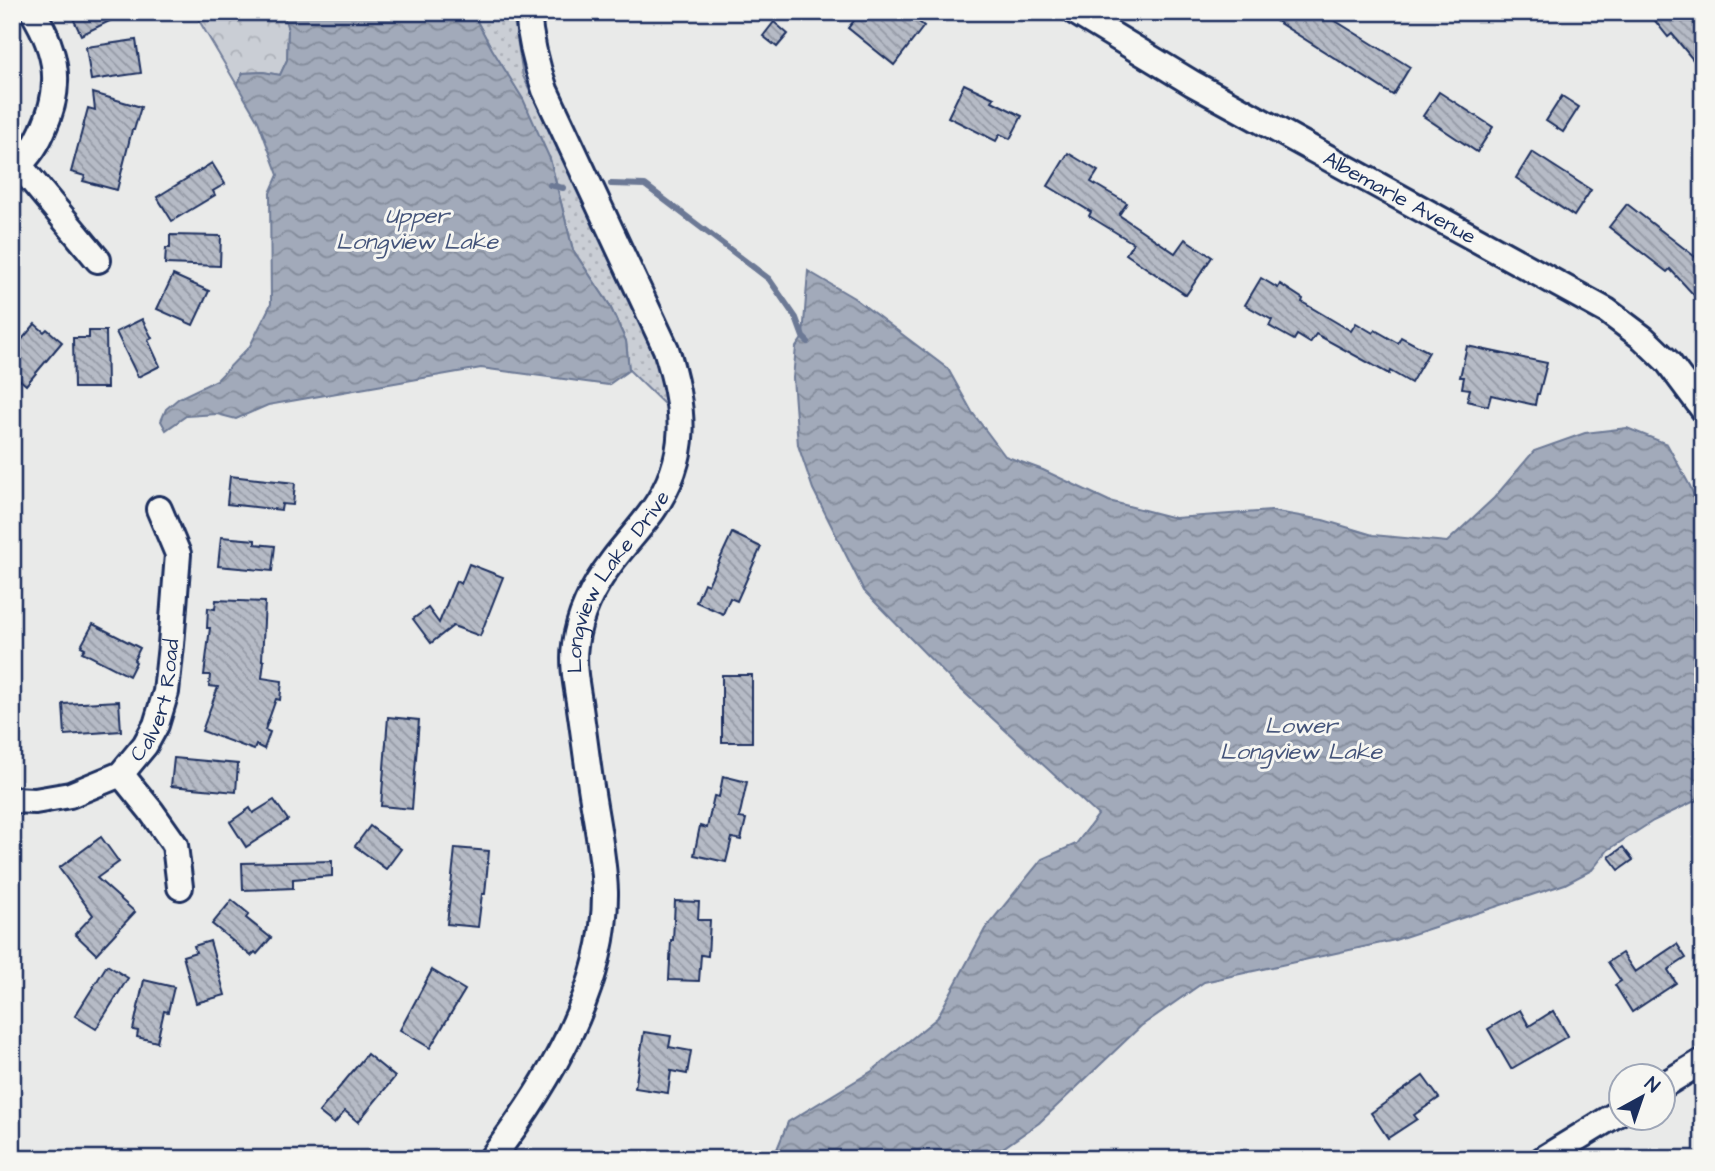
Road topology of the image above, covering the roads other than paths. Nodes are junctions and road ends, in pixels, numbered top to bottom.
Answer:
1 (33, 12) edge
2 (527, 12) edge
3 (1075, 12) edge
4 (16, 168) edge
5 (98, 260) dead end
6 (1703, 409) edge
7 (159, 509) dead end
8 (121, 774) junction
9 (12, 800) edge
10 (180, 887) dead end
11 (1703, 1061) edge
12 (1676, 1077) edge
13 (1606, 1121) edge
14 (491, 1159) edge
15 (1543, 1159) edge

1 - 4 street
2 - 14 street, Longview Lake Drive
3 - 6 street, Albemarle Avenue
4 - 5 street
7 - 8 street, Calvert Road
8 - 9 street, Calvert Road
8 - 10 street
11 - 12 street
13 - 15 street

